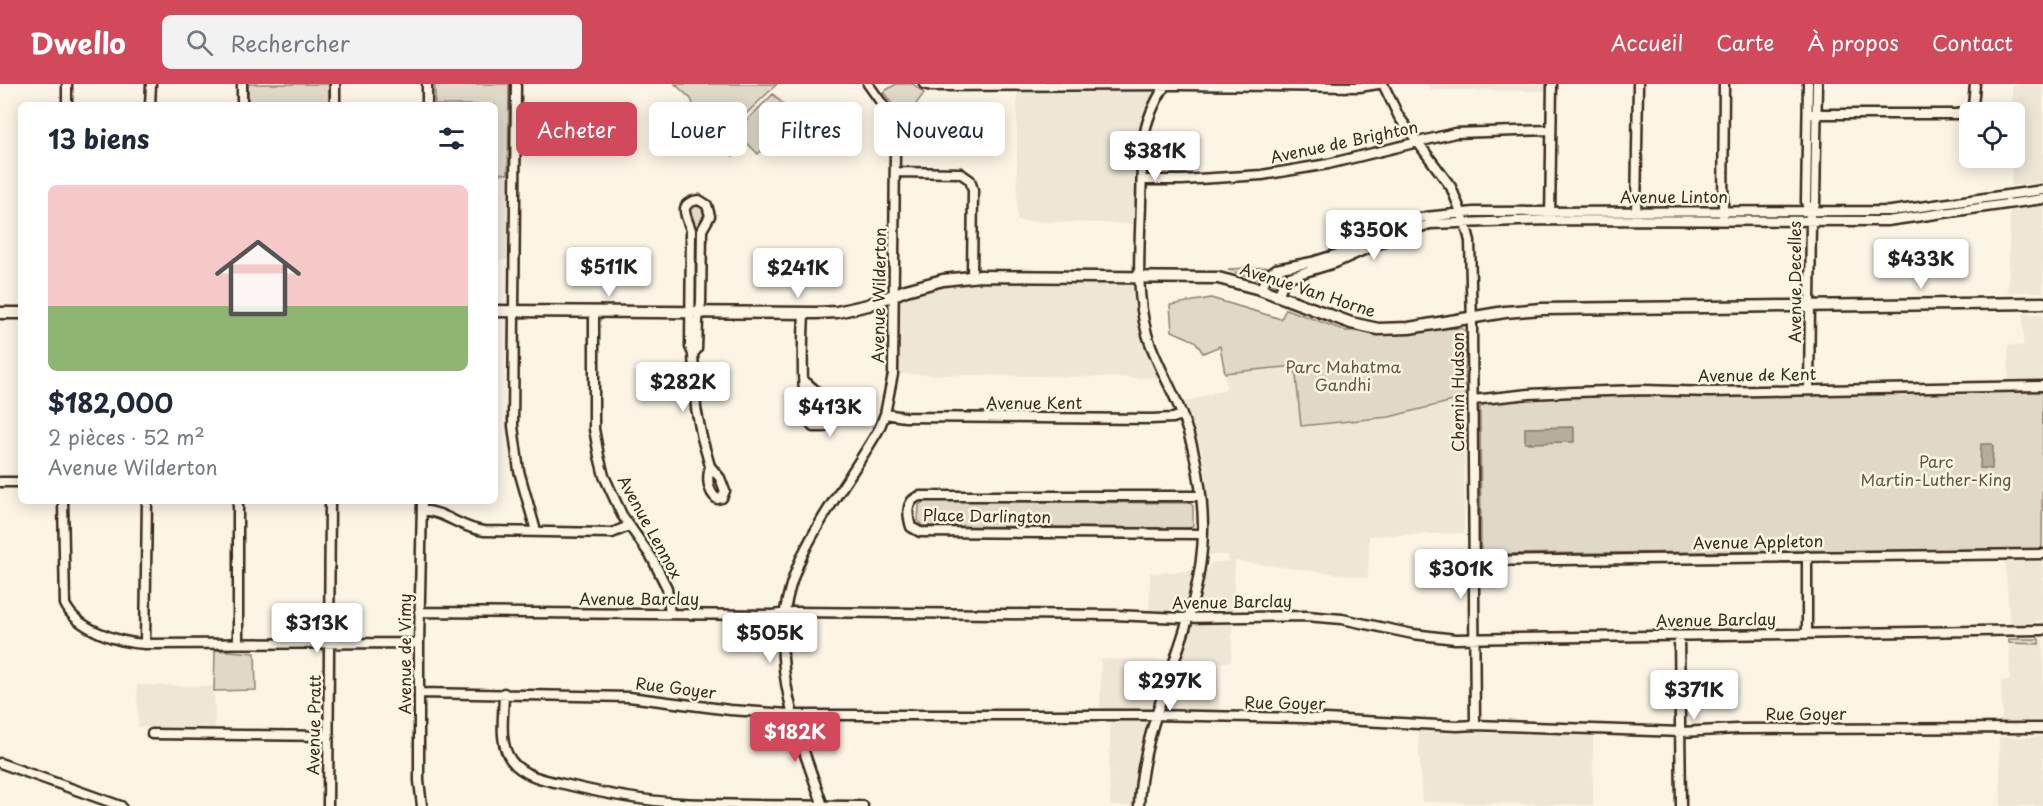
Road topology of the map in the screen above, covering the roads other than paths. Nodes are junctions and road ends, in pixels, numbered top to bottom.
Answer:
1 (67, 84) edge
2 (151, 84) edge
3 (242, 84) edge
4 (335, 84) edge
5 (427, 84) edge
6 (516, 84) edge
7 (868, 84) edge
8 (924, 84) edge
9 (1381, 84) edge
10 (1552, 84) edge
11 (1638, 84) edge
12 (1724, 84) edge
13 (1808, 84) edge
14 (1817, 84) edge
15 (1975, 84) edge
16 (1165, 85) edge
17 (1283, 85) edge
18 (67, 102) edge
19 (150, 102) edge
20 (242, 102) edge
21 (335, 102) edge
22 (427, 102) edge
23 (1812, 114) junction
24 (1551, 130) junction
25 (1418, 142) junction
26 (895, 172) junction
27 (1142, 180) junction
28 (2043, 190) edge
29 (2043, 199) edge
30 (1462, 213) junction
31 (1636, 216) junction
32 (1723, 216) junction
33 (1810, 216) junction
34 (1550, 217) junction
35 (1465, 222) junction
36 (1313, 266) junction
37 (972, 276) junction
38 (1141, 277) junction
39 (1260, 290) junction
40 (894, 295) junction
41 (1278, 296) junction
42 (2043, 303) edge
43 (1810, 306) junction
44 (498, 311) edge
45 (513, 312) junction
46 (594, 312) junction
47 (694, 312) junction
48 (0, 313) edge
49 (18, 313) edge
50 (804, 313) junction
51 (1472, 317) junction
52 (804, 381) junction
53 (2043, 386) edge
54 (1809, 389) junction
55 (1473, 400) junction
56 (885, 414) junction
57 (1182, 415) junction
58 (711, 466) dead end
59 (0, 482) edge
60 (18, 482) edge
61 (1201, 496) junction
62 (63, 504) edge
63 (147, 504) edge
64 (238, 504) edge
65 (330, 504) edge
66 (422, 506) edge
67 (629, 526) junction
68 (536, 531) junction
69 (1203, 534) junction
70 (2043, 554) edge
71 (1807, 556) junction
72 (1474, 561) junction
73 (420, 612) junction
74 (670, 614) junction
75 (784, 614) junction
76 (1189, 617) junction
77 (2043, 630) edge
78 (1807, 634) junction
79 (1679, 636) junction
80 (1474, 639) junction
81 (238, 643) junction
82 (145, 644) junction
83 (330, 644) junction
84 (419, 644) junction
85 (420, 693) junction
86 (504, 693) junction
87 (792, 713) junction
88 (1155, 716) junction
89 (1475, 724) junction
90 (2043, 728) edge
91 (1682, 732) junction
92 (152, 734) dead end
93 (329, 736) junction
94 (0, 763) edge
95 (121, 806) edge
96 (328, 806) edge
97 (422, 806) edge
98 (823, 806) edge
99 (863, 806) edge
100 (1139, 806) edge
101 (1681, 806) edge

1 - 18 street
2 - 19 street
3 - 20 street
4 - 21 street
5 - 22 street
6 - 45 street
7 - 26 street, Avenue Wilderton
8 - 16 street
9 - 17 street
9 - 25 street, Chemin Hudson
10 - 24 street
11 - 31 street
12 - 32 street
13 - 23 street, Avenue Decelles
14 - 23 street, Avenue Decelles
15 - 23 street
16 - 17 street
16 - 27 street
23 - 33 street, Avenue Decelles
24 - 25 street, Avenue de Brighton
24 - 34 street
25 - 27 street, Avenue de Brighton
25 - 30 street, Chemin Hudson
26 - 37 street
26 - 40 street, Avenue Wilderton
27 - 38 street
28 - 33 street, Avenue Linton
29 - 33 street, Avenue Linton
30 - 34 street, Avenue Linton
30 - 35 street, Chemin Hudson
30 - 36 street, Avenue Linton
31 - 32 street, Avenue Linton
31 - 34 street, Avenue Linton
32 - 33 street, Avenue Linton
33 - 43 street, Avenue Decelles
34 - 35 street, Avenue Linton
35 - 36 street, Avenue Linton
35 - 51 street, Chemin Hudson
36 - 39 street, Avenue Linton
36 - 41 street, Avenue Linton
37 - 38 main road, Avenue Van Horne
37 - 40 main road, Avenue Van Horne
38 - 39 main road, Avenue Van Horne
38 - 57 street
39 - 41 main road, Avenue Van Horne
40 - 50 main road, Avenue Van Horne
40 - 56 street, Avenue Wilderton
41 - 51 main road, Avenue Van Horne
42 - 43 main road, Avenue Van Horne
43 - 51 main road, Avenue Van Horne
43 - 54 street, Avenue Decelles
44 - 45 main road, Avenue Van Horne
45 - 46 main road, Avenue Van Horne
45 - 68 street
46 - 47 main road, Avenue Van Horne
46 - 67 street, Avenue Lennox
47 - 47 street
47 - 50 main road, Avenue Van Horne
47 - 58 street
48 - 49 main road
50 - 52 street
51 - 55 street, Chemin Hudson
52 - 52 street
53 - 54 street, Avenue de Kent
54 - 55 street, Avenue de Kent
55 - 72 street, Chemin Hudson
56 - 57 street, Avenue Kent
56 - 75 street, Avenue Wilderton
57 - 61 street
59 - 60 street
61 - 69 street
61 - 69 street, Place Darlington
62 - 82 street
63 - 82 street
64 - 81 street
65 - 83 street, Avenue Pratt
66 - 68 street
66 - 73 street, Avenue de Vimy
67 - 68 street
67 - 74 street, Avenue Lennox
69 - 76 street
70 - 71 street, Avenue Appleton
71 - 72 street, Avenue Appleton
71 - 78 street
72 - 80 street, Chemin Hudson
73 - 74 street, Avenue Barclay
73 - 84 street, Avenue de Vimy
74 - 75 street, Avenue Barclay
75 - 76 street, Avenue Barclay
75 - 87 street, Avenue Wilderton
76 - 80 street, Avenue Barclay
76 - 88 street
77 - 78 street, Avenue Barclay
78 - 79 street, Avenue Barclay
79 - 80 street, Avenue Barclay
79 - 91 street
80 - 89 street, Chemin Hudson
81 - 82 street
81 - 83 street
83 - 84 street
83 - 93 street, Avenue Pratt
84 - 85 street, Avenue de Vimy
85 - 86 street, Rue Goyer
85 - 97 street, Avenue de Vimy
86 - 87 street, Rue Goyer
86 - 98 street
87 - 88 street, Rue Goyer
87 - 98 street, Avenue Wilderton
88 - 89 street, Rue Goyer
88 - 100 street
89 - 91 street, Rue Goyer
90 - 91 street, Rue Goyer
91 - 101 street
92 - 93 street
93 - 96 street, Avenue Pratt
94 - 95 street
98 - 99 street

